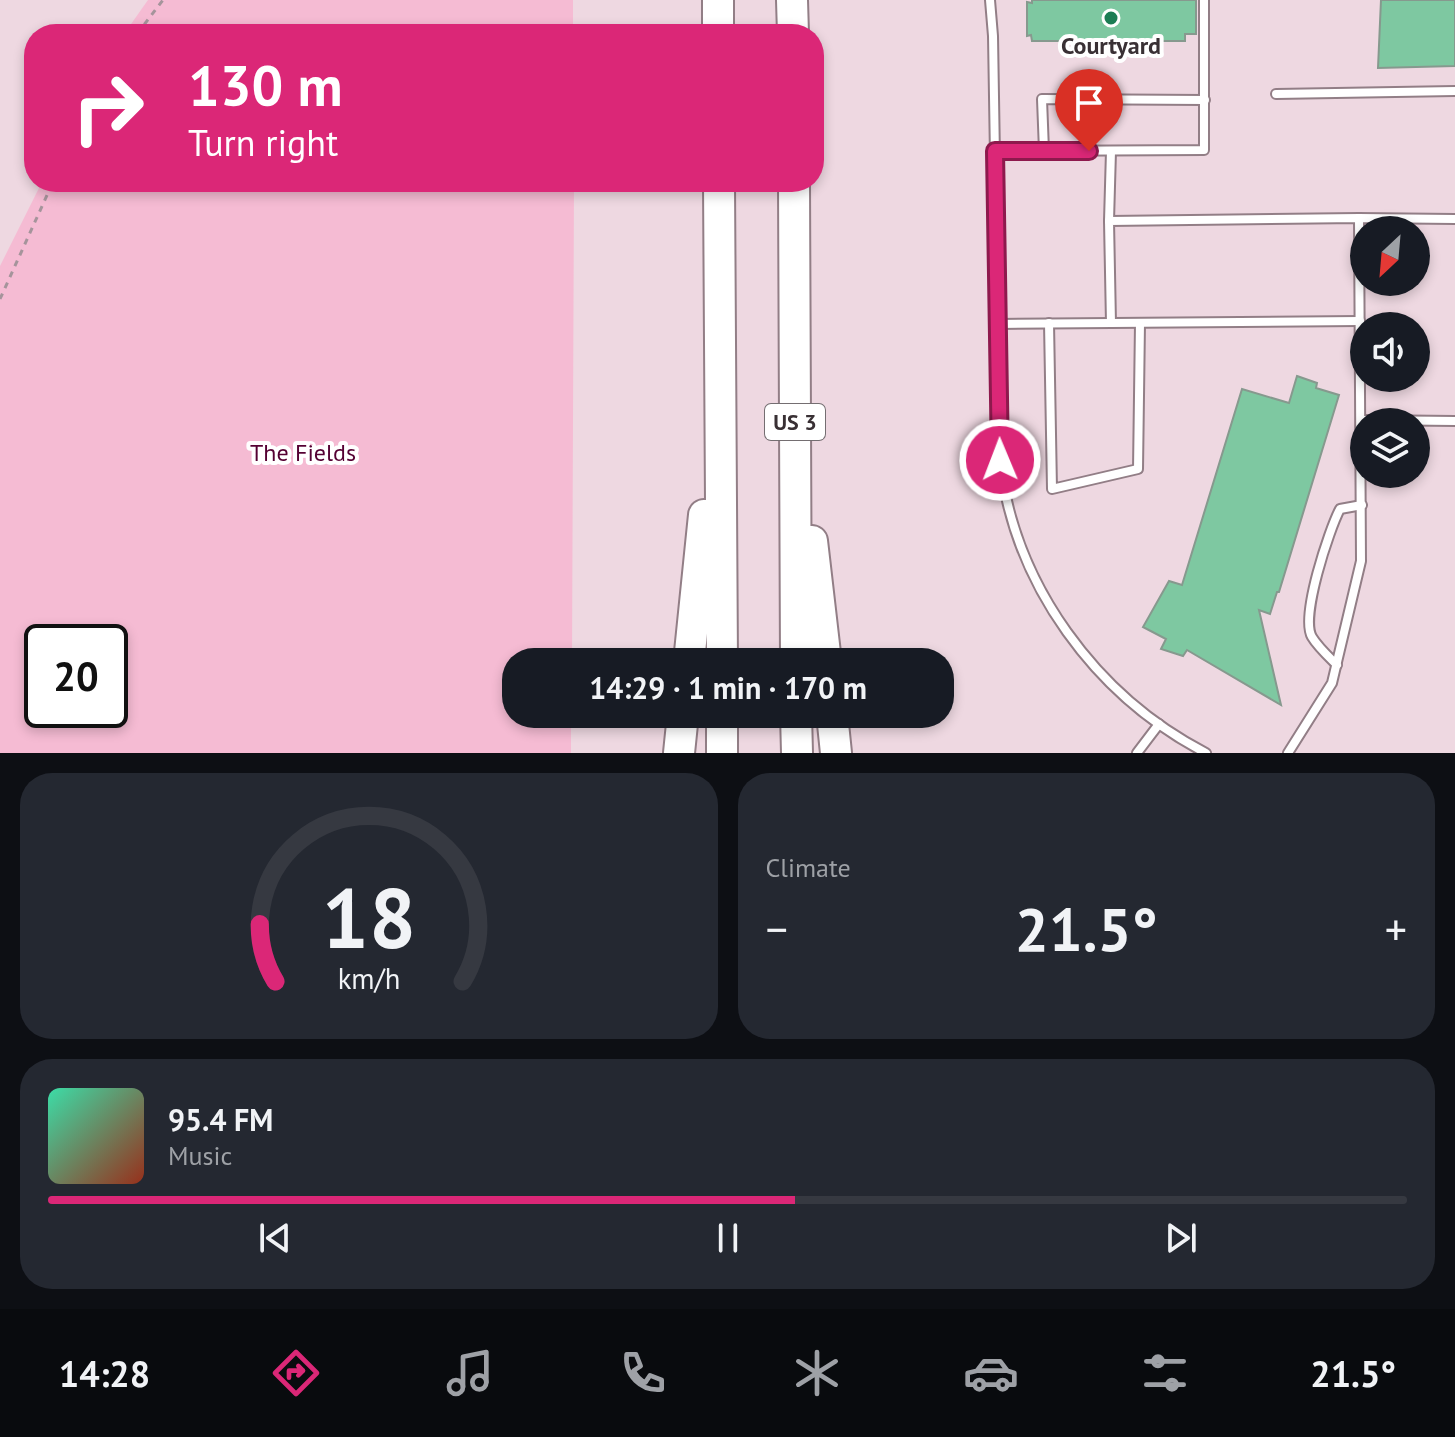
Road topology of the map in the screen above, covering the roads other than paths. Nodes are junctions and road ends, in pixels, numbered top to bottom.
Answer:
1 (718, 0) edge
2 (792, 0) edge
3 (990, 0) edge
4 (1204, 0) edge
5 (718, 24) edge
6 (793, 24) edge
7 (1455, 91) edge
8 (1276, 94) dead end
9 (1205, 100) junction
10 (995, 151) junction
11 (1044, 151) junction
12 (1111, 151) junction
13 (719, 192) edge
14 (794, 192) edge
15 (1350, 218) edge
16 (1430, 219) edge
17 (1455, 219) edge
18 (1109, 221) junction
19 (1350, 321) edge
20 (1049, 323) junction
21 (1111, 323) junction
22 (1140, 323) junction
23 (998, 324) junction
24 (719, 370) junction
25 (795, 393) junction
26 (1430, 421) edge
27 (1455, 421) edge
28 (1362, 488) edge
29 (1362, 505) junction
30 (690, 648) edge
31 (722, 648) edge
32 (796, 648) edge
33 (824, 648) edge
34 (1337, 665) junction
35 (1159, 724) junction
36 (682, 728) edge
37 (722, 728) edge
38 (796, 728) edge
39 (833, 728) edge
40 (679, 753) edge
41 (722, 753) edge
42 (797, 753) edge
43 (836, 753) edge
44 (1137, 753) edge
45 (1206, 753) edge
46 (1288, 753) edge

1 - 5 highway
2 - 6 highway
3 - 10 lane
4 - 9 lane
7 - 8 lane
9 - 11 lane
9 - 12 lane
10 - 11 lane
10 - 23 lane
11 - 12 lane
12 - 18 lane
13 - 24 highway
14 - 25 highway, US 3
15 - 18 lane
16 - 17 lane
18 - 21 lane
19 - 22 lane
20 - 21 lane
20 - 22 lane
20 - 23 lane
21 - 22 lane
23 - 35 lane
24 - 30 highway
24 - 31 highway
25 - 32 highway, US 3
25 - 33 highway
26 - 27 lane
28 - 29 lane
29 - 34 lane
29 - 34 lane
34 - 46 lane
35 - 44 lane
35 - 45 lane
36 - 40 highway
37 - 41 highway
38 - 42 highway
39 - 43 highway

